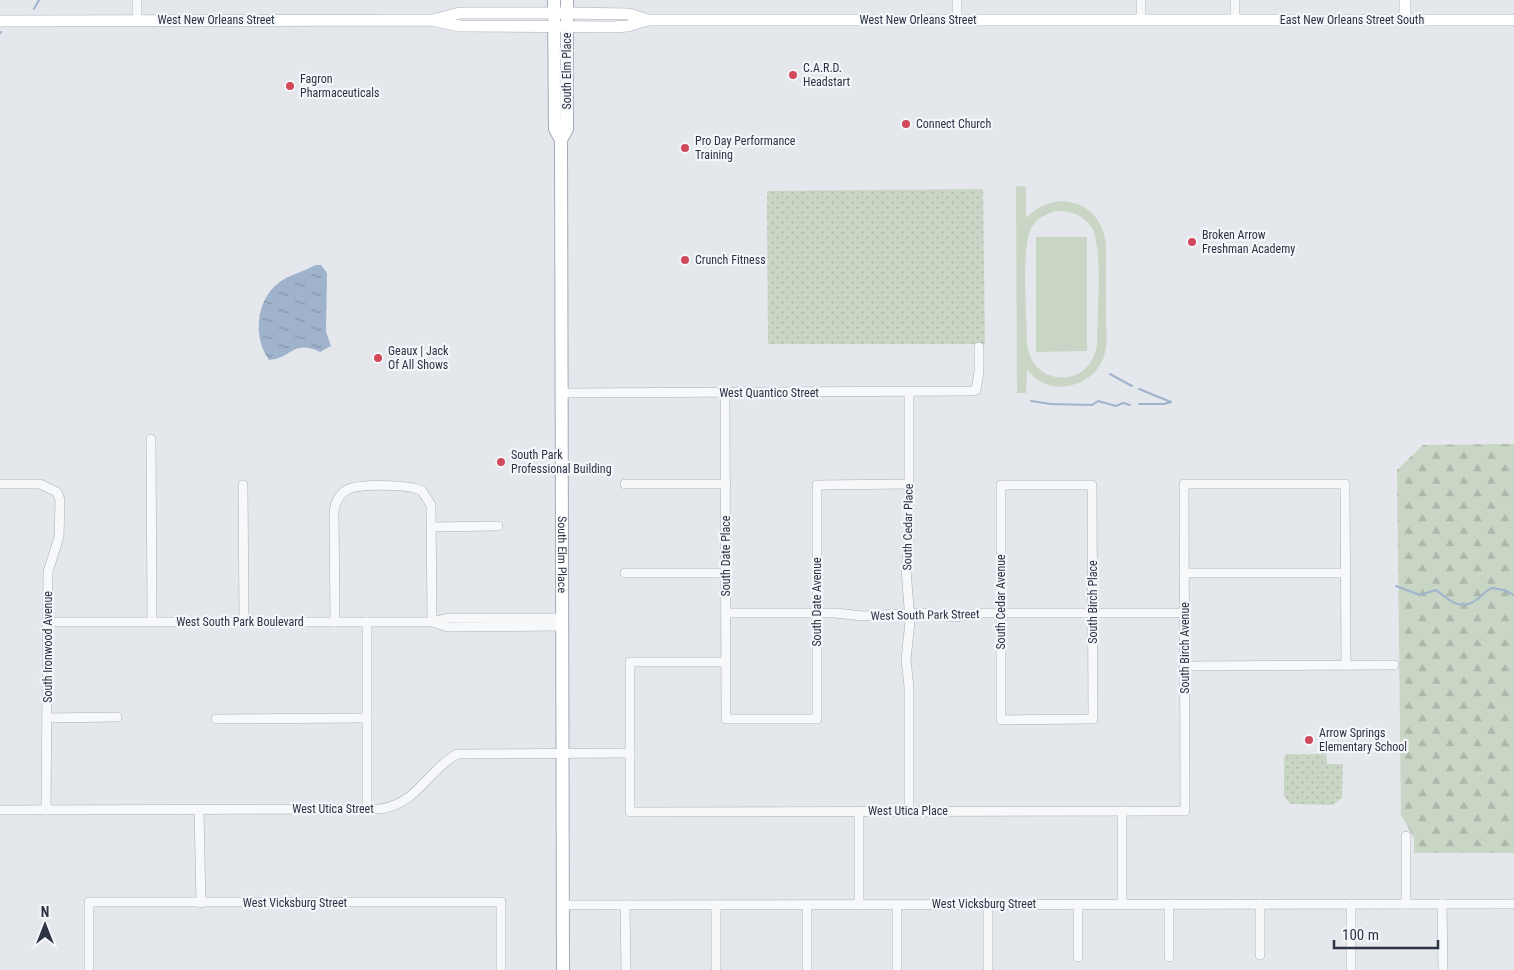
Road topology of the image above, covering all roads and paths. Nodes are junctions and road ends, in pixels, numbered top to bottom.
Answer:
1 (137, 0) edge
2 (957, 0) edge
3 (1141, 0) edge
4 (1235, 0) edge
5 (1405, 0) edge
6 (561, 13) edge
7 (957, 20) junction
8 (1141, 20) junction
9 (1189, 20) joint
10 (1235, 20) junction
11 (1405, 20) junction
12 (1514, 20) edge
13 (0, 21) edge
14 (137, 21) junction
15 (980, 347) dead end
16 (561, 393) junction
17 (725, 393) junction
18 (909, 393) junction
19 (151, 439) dead end
20 (0, 484) edge
21 (625, 484) dead end
22 (726, 484) junction
23 (909, 484) junction
24 (243, 485) dead end
25 (1092, 485) joint
26 (498, 526) dead end
27 (432, 527) junction
28 (625, 573) dead end
29 (726, 573) junction
30 (1184, 573) junction
31 (1345, 573) junction
32 (726, 613) junction
33 (817, 613) junction
34 (909, 613) junction
35 (1001, 613) junction
36 (1185, 613) junction
37 (1093, 614) junction
38 (48, 622) junction
39 (152, 622) junction
40 (244, 622) junction
41 (335, 622) junction
42 (367, 622) junction
43 (432, 622) junction
44 (562, 622) junction
45 (726, 662) junction
46 (1346, 665) junction
47 (1394, 665) dead end
48 (1185, 666) junction
49 (117, 717) dead end
50 (47, 718) junction
51 (216, 718) dead end
52 (368, 718) junction
53 (726, 719) joint
54 (1093, 719) joint
55 (562, 753) junction
56 (630, 753) junction
57 (0, 810) edge
58 (46, 810) junction
59 (199, 810) junction
60 (366, 810) junction
61 (859, 811) junction
62 (909, 811) junction
63 (1122, 811) junction
64 (1185, 811) joint
65 (1406, 836) dead end
66 (200, 903) junction
67 (988, 904) junction
68 (1078, 904) junction
69 (1122, 904) junction
70 (1169, 904) junction
71 (1260, 904) junction
72 (1351, 904) junction
73 (1406, 904) junction
74 (1442, 904) junction
75 (1514, 904) edge
76 (562, 905) junction
77 (625, 905) junction
78 (716, 905) junction
79 (807, 905) junction
80 (859, 905) junction
81 (897, 905) junction
82 (1260, 955) dead end
83 (1170, 956) dead end
84 (1078, 957) dead end
85 (89, 970) edge
86 (501, 970) edge
87 (563, 970) edge
88 (626, 970) edge
89 (716, 970) edge
90 (807, 970) edge
91 (897, 970) edge
92 (988, 970) edge
93 (1351, 970) edge
94 (1443, 970) edge

1 - 14 street
2 - 7 street
3 - 8 street
4 - 10 street
5 - 11 main road
6 - 7 main road, West New Orleans Street
6 - 14 main road, West New Orleans Street
6 - 16 main road, South Elm Place
7 - 8 main road, West New Orleans Street
8 - 9 main road, West New Orleans Street
9 - 10 main road, East New Orleans Street South
10 - 11 main road, East New Orleans Street South
11 - 12 main road, East New Orleans Street South
13 - 14 main road, West New Orleans Street
15 - 18 street, West Quantico Street
16 - 17 street, West Quantico Street
16 - 44 main road, South Elm Place
17 - 18 street, West Quantico Street
17 - 22 street, South Date Place
18 - 23 street, South Cedar Place
19 - 39 street
20 - 38 street, South Ironwood Avenue
21 - 22 street
22 - 29 street, South Date Place
23 - 33 street, South Date Avenue
23 - 34 street, South Cedar Place
24 - 40 street
25 - 35 street, South Cedar Avenue
25 - 37 street, South Birch Place
26 - 27 street
27 - 41 street
27 - 43 street
28 - 29 street
29 - 32 street, South Date Place
30 - 31 street
30 - 31 street, South Birch Avenue
30 - 36 street, South Birch Avenue
31 - 46 street
32 - 33 street, West South Park Street
32 - 45 street, South Date Place
33 - 34 street, West South Park Street
33 - 53 street, South Date Avenue
34 - 35 street, West South Park Street
34 - 62 street, South Cedar Place
35 - 37 street, West South Park Street
35 - 54 street, South Cedar Avenue
36 - 37 street, West South Park Street
36 - 48 street, South Birch Avenue
37 - 54 street, South Birch Place
38 - 39 street, West South Park Boulevard
38 - 50 street, South Ironwood Avenue
39 - 40 street, West South Park Boulevard
40 - 41 street, West South Park Boulevard
41 - 42 street, West South Park Boulevard
42 - 43 street, West South Park Boulevard
42 - 52 street
43 - 44 street, West South Park Boulevard
44 - 55 main road, South Elm Place
45 - 53 street, South Date Place
45 - 56 street
46 - 47 street
46 - 48 street
48 - 64 street, South Birch Avenue
49 - 50 street
50 - 58 street, South Ironwood Avenue
51 - 52 street
52 - 60 street
55 - 56 street, West Utica Street
55 - 60 street, West Utica Street
55 - 76 main road, South Elm Place
56 - 61 street, West Utica Place
57 - 58 street, West Utica Street
58 - 59 street, West Utica Street
59 - 60 street, West Utica Street
59 - 66 street
61 - 62 street, West Utica Place
61 - 80 street
62 - 63 street, West Utica Place
63 - 64 street, West Utica Place
63 - 69 street
65 - 73 street
66 - 85 street, West Vicksburg Street
66 - 86 street, West Vicksburg Street
67 - 68 street, West Vicksburg Street
67 - 81 street, West Vicksburg Street
67 - 92 street
68 - 69 street, West Vicksburg Street
68 - 84 street
69 - 70 street, West Vicksburg Street
70 - 71 street, West Vicksburg Street
70 - 83 street
71 - 72 street, West Vicksburg Street
71 - 82 street
72 - 73 street, West Vicksburg Street
72 - 93 street
73 - 74 street, West Vicksburg Street
74 - 75 street, West Vicksburg Street
74 - 94 street
76 - 77 street, West Vicksburg Street
76 - 87 main road, South Elm Place
77 - 78 street, West Vicksburg Street
77 - 88 street
78 - 79 street, West Vicksburg Street
78 - 89 street
79 - 80 street, West Vicksburg Street
79 - 90 street
80 - 81 street, West Vicksburg Street
81 - 91 street

